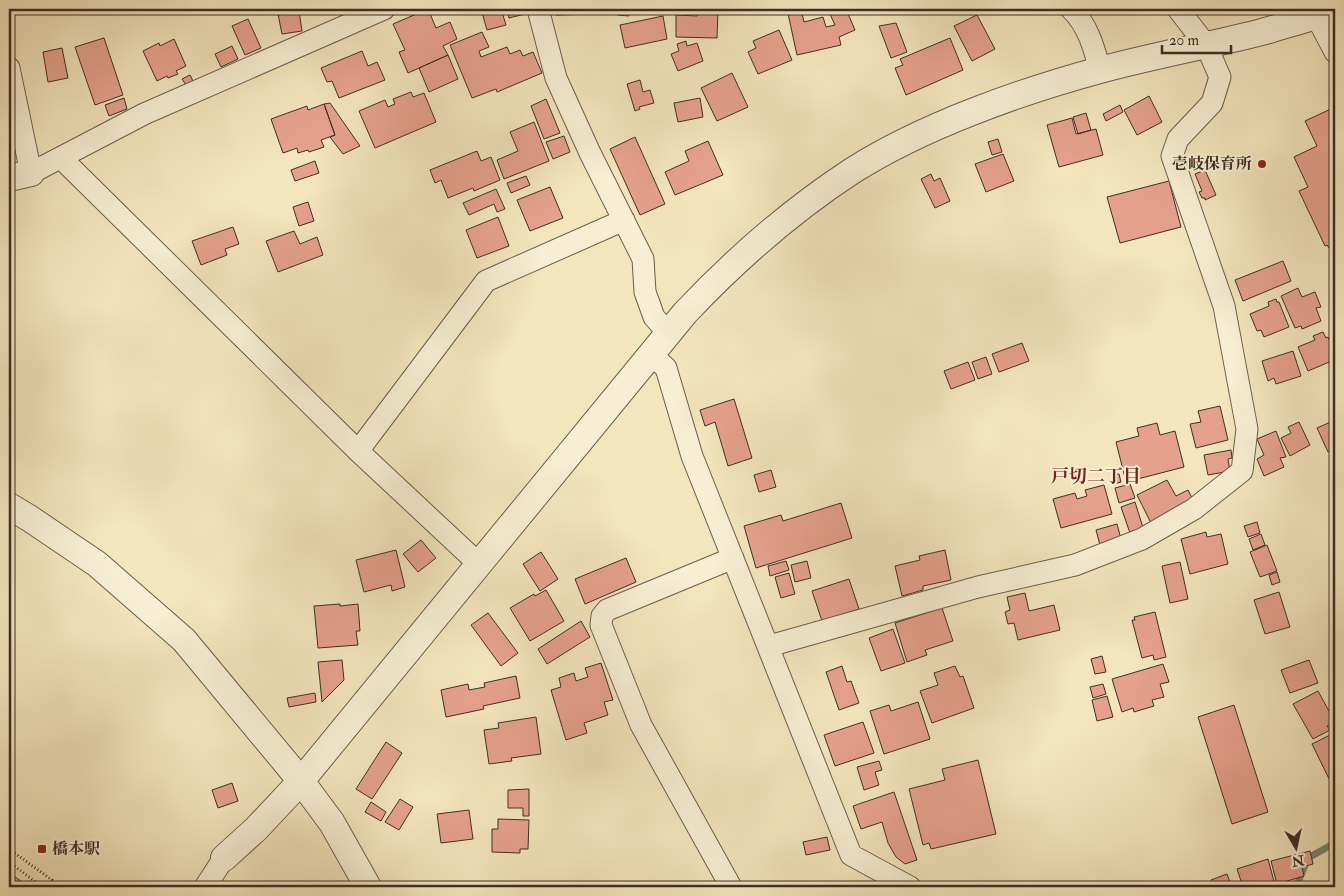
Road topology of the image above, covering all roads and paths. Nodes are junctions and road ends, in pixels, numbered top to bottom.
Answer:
1 (384, 9) edge
2 (538, 9) edge
3 (1071, 9) edge
4 (1178, 9) edge
5 (1326, 14) edge
6 (1206, 45) junction
7 (1335, 52) edge
8 (9, 68) edge
9 (1100, 70) junction
10 (61, 158) junction
11 (20, 175) edge
12 (624, 220) junction
13 (668, 333) junction
14 (652, 354) junction
15 (358, 451) junction
16 (9, 506) edge
17 (734, 558) junction
18 (480, 565) junction
19 (769, 646) junction
20 (301, 781) junction
21 (9, 849) edge
22 (224, 858) joint
23 (9, 862) edge
24 (42, 887) edge
25 (46, 887) edge
26 (205, 887) edge
27 (368, 887) edge
28 (731, 887) edge
29 (910, 887) edge

1 - 10 street
2 - 12 street
3 - 9 street
4 - 6 street
5 - 6 street
5 - 7 street
6 - 9 street
6 - 19 street
8 - 11 street
9 - 13 street
10 - 11 street
10 - 15 street
12 - 13 street
12 - 15 street
13 - 14 street
14 - 17 street
14 - 18 street
15 - 18 street
16 - 20 street
17 - 19 street
17 - 28 street
18 - 20 street
19 - 29 street
20 - 22 street
20 - 27 street
21 - 25 path
22 - 26 street
23 - 24 path

